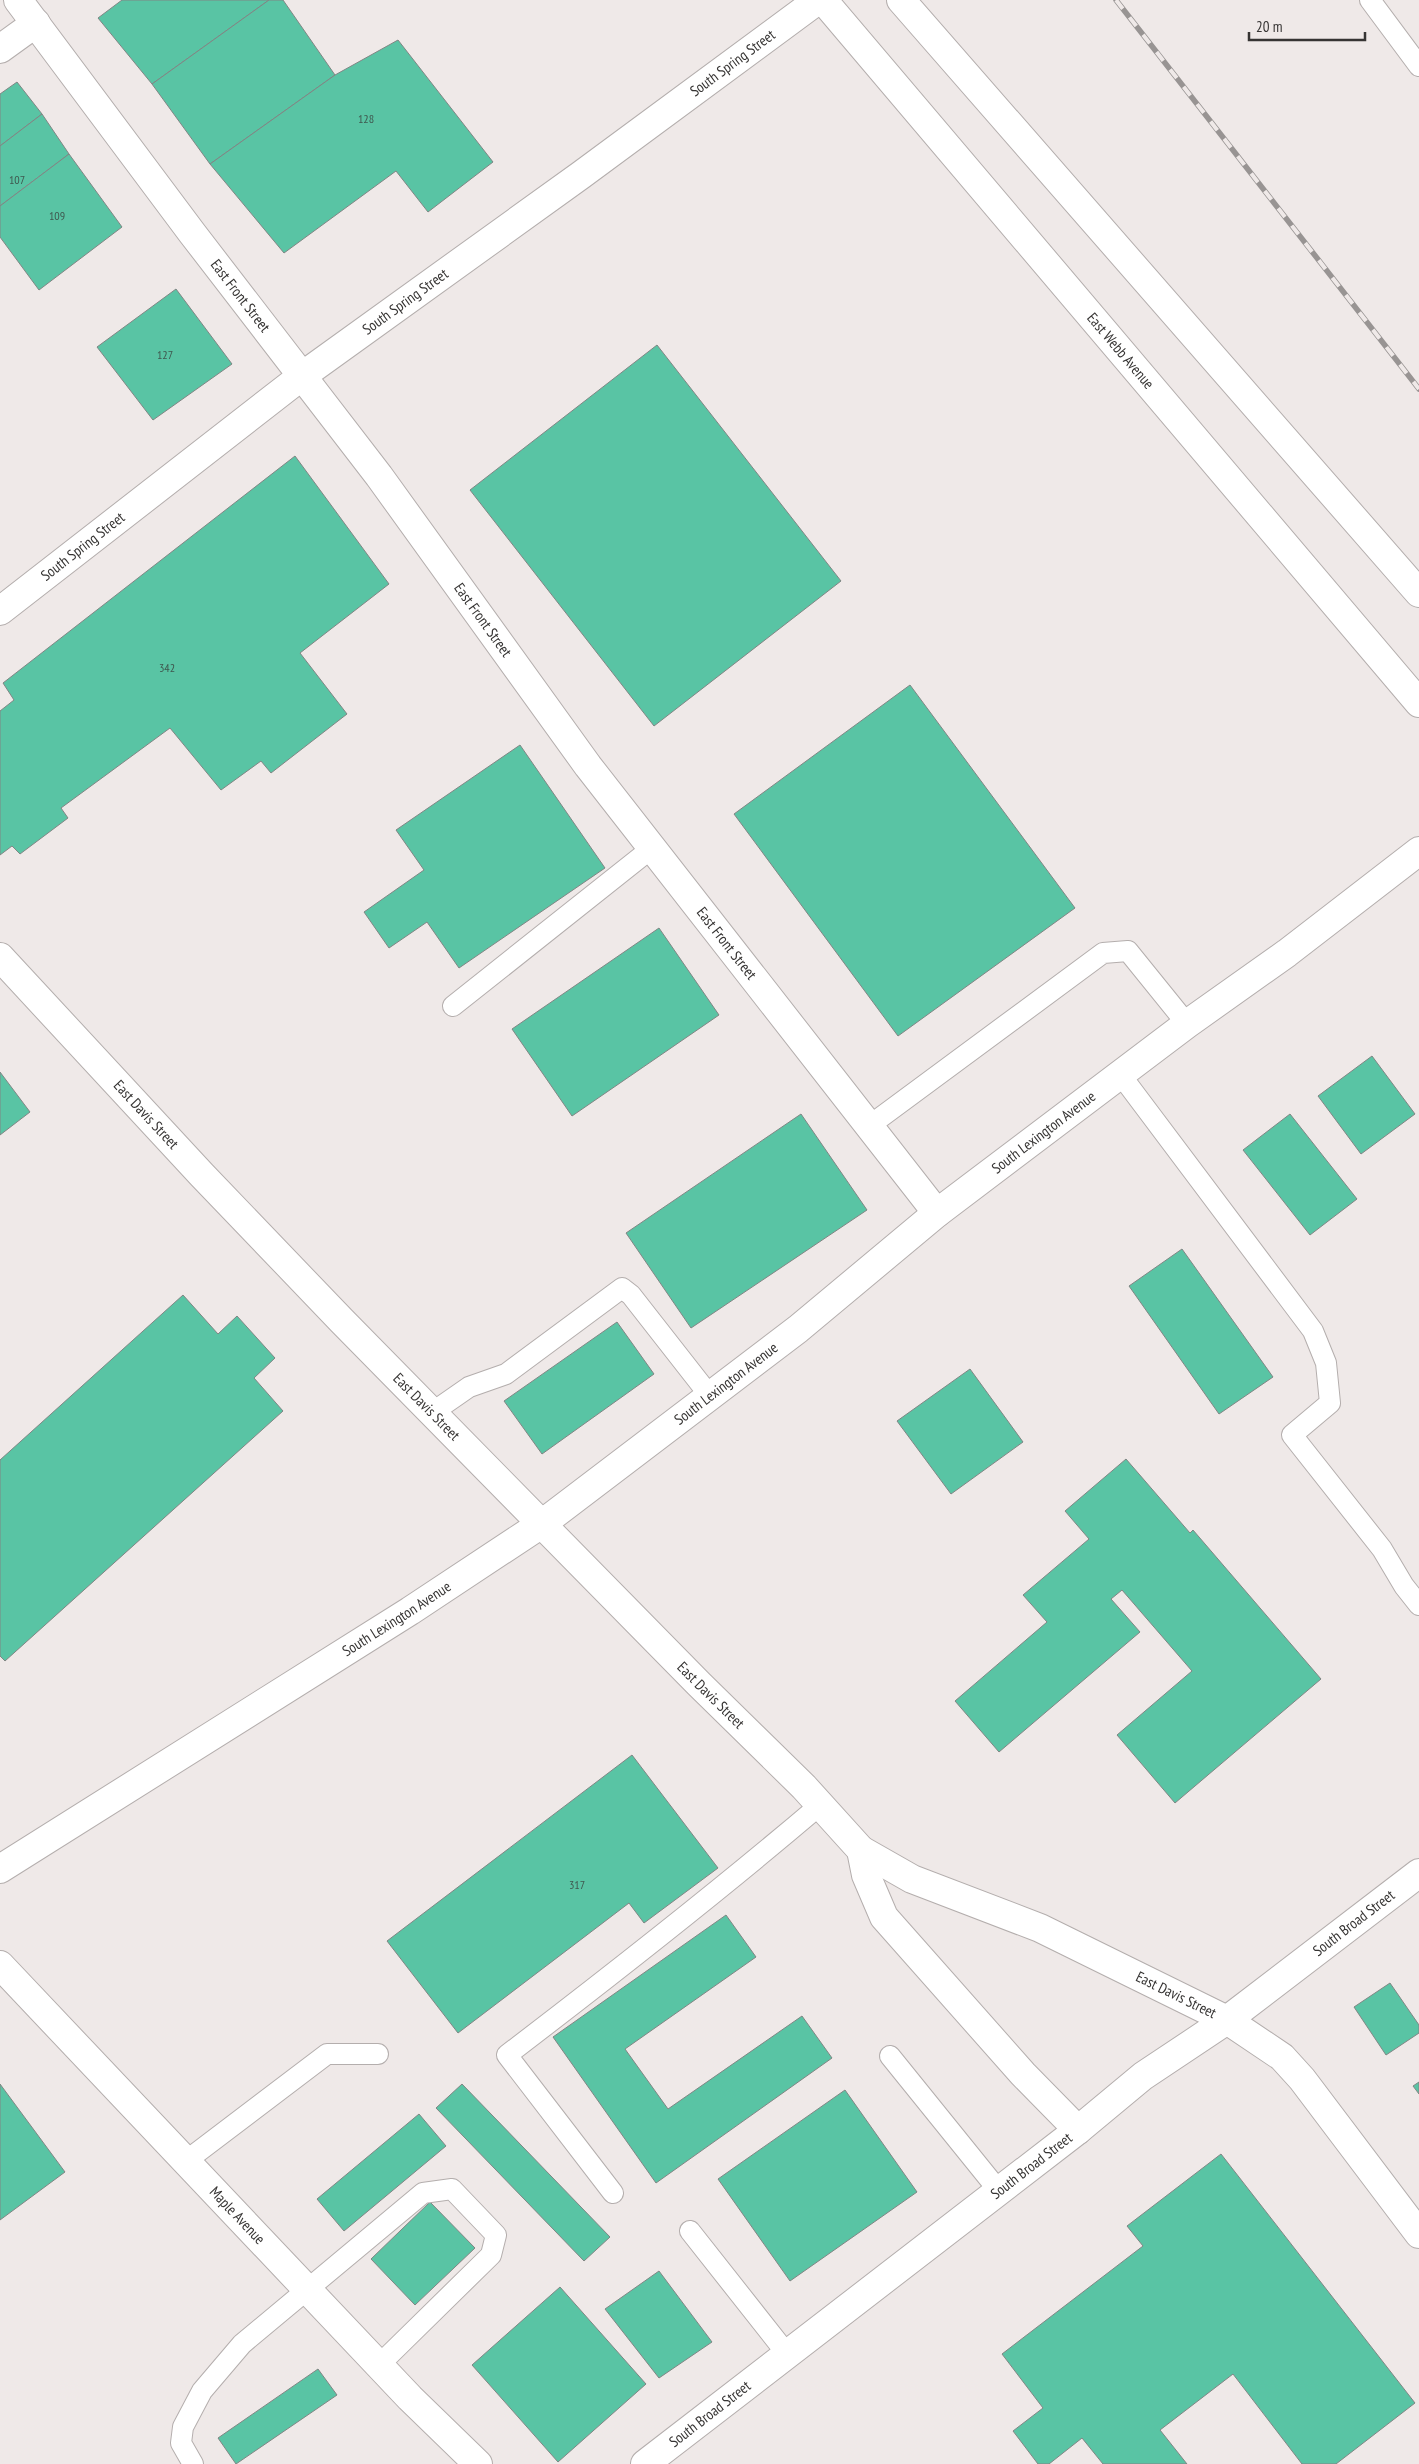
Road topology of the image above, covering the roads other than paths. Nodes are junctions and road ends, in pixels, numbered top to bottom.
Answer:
1 (18, 0) edge
2 (818, 0) edge
3 (823, 0) edge
4 (900, 0) edge
5 (1370, 0) edge
6 (36, 23) junction
7 (0, 49) edge
8 (1419, 66) edge
9 (302, 376) junction
10 (1419, 593) edge
11 (0, 612) edge
12 (1419, 702) edge
13 (652, 848) junction
14 (1419, 851) edge
15 (0, 958) edge
16 (453, 1006) dead end
17 (1187, 1024) junction
18 (1120, 1074) junction
19 (869, 1126) junction
20 (937, 1214) junction
21 (710, 1396) junction
22 (433, 1412) junction
23 (542, 1523) junction
24 (1419, 1605) edge
25 (820, 1805) junction
26 (861, 1850) junction
27 (0, 1870) edge
28 (1419, 1873) edge
29 (0, 1964) edge
30 (1227, 2020) junction
31 (378, 2054) dead end
32 (890, 2056) dead end
33 (1078, 2130) junction
34 (186, 2161) junction
35 (999, 2191) junction
36 (613, 2193) dead end
37 (690, 2231) dead end
38 (1419, 2234) edge
39 (307, 2289) junction
40 (787, 2354) junction
41 (380, 2365) junction
42 (193, 2464) edge
43 (478, 2464) edge
44 (645, 2464) edge

1 - 6 main road, East Front Street
2 - 9 main road, South Spring Street
3 - 12 main road, East Webb Avenue
4 - 10 main road
5 - 8 lane
6 - 7 main road
6 - 9 main road, East Front Street
9 - 11 main road, South Spring Street
9 - 13 main road, East Front Street
13 - 16 lane
13 - 19 main road, East Front Street
14 - 17 main road, South Lexington Avenue
15 - 22 main road, East Davis Street
17 - 18 main road, South Lexington Avenue
17 - 19 lane
18 - 20 main road, South Lexington Avenue
18 - 24 lane
19 - 20 main road, East Front Street
20 - 21 main road, South Lexington Avenue
21 - 22 lane
21 - 23 main road, South Lexington Avenue
22 - 23 main road, East Davis Street
23 - 25 main road, East Davis Street
23 - 27 main road, South Lexington Avenue
25 - 26 main road, East Davis Street
25 - 36 lane
26 - 30 main road, East Davis Street
26 - 33 main road
28 - 30 main road, South Broad Street
29 - 34 main road, Maple Avenue
30 - 33 main road, South Broad Street
30 - 38 main road, East Davis Street
31 - 34 lane
32 - 35 lane
33 - 35 main road, South Broad Street
34 - 39 main road, Maple Avenue
35 - 40 main road, South Broad Street
37 - 40 lane
39 - 41 main road, Maple Avenue
39 - 41 lane
39 - 42 lane
40 - 44 main road, South Broad Street
41 - 43 main road, Maple Avenue

